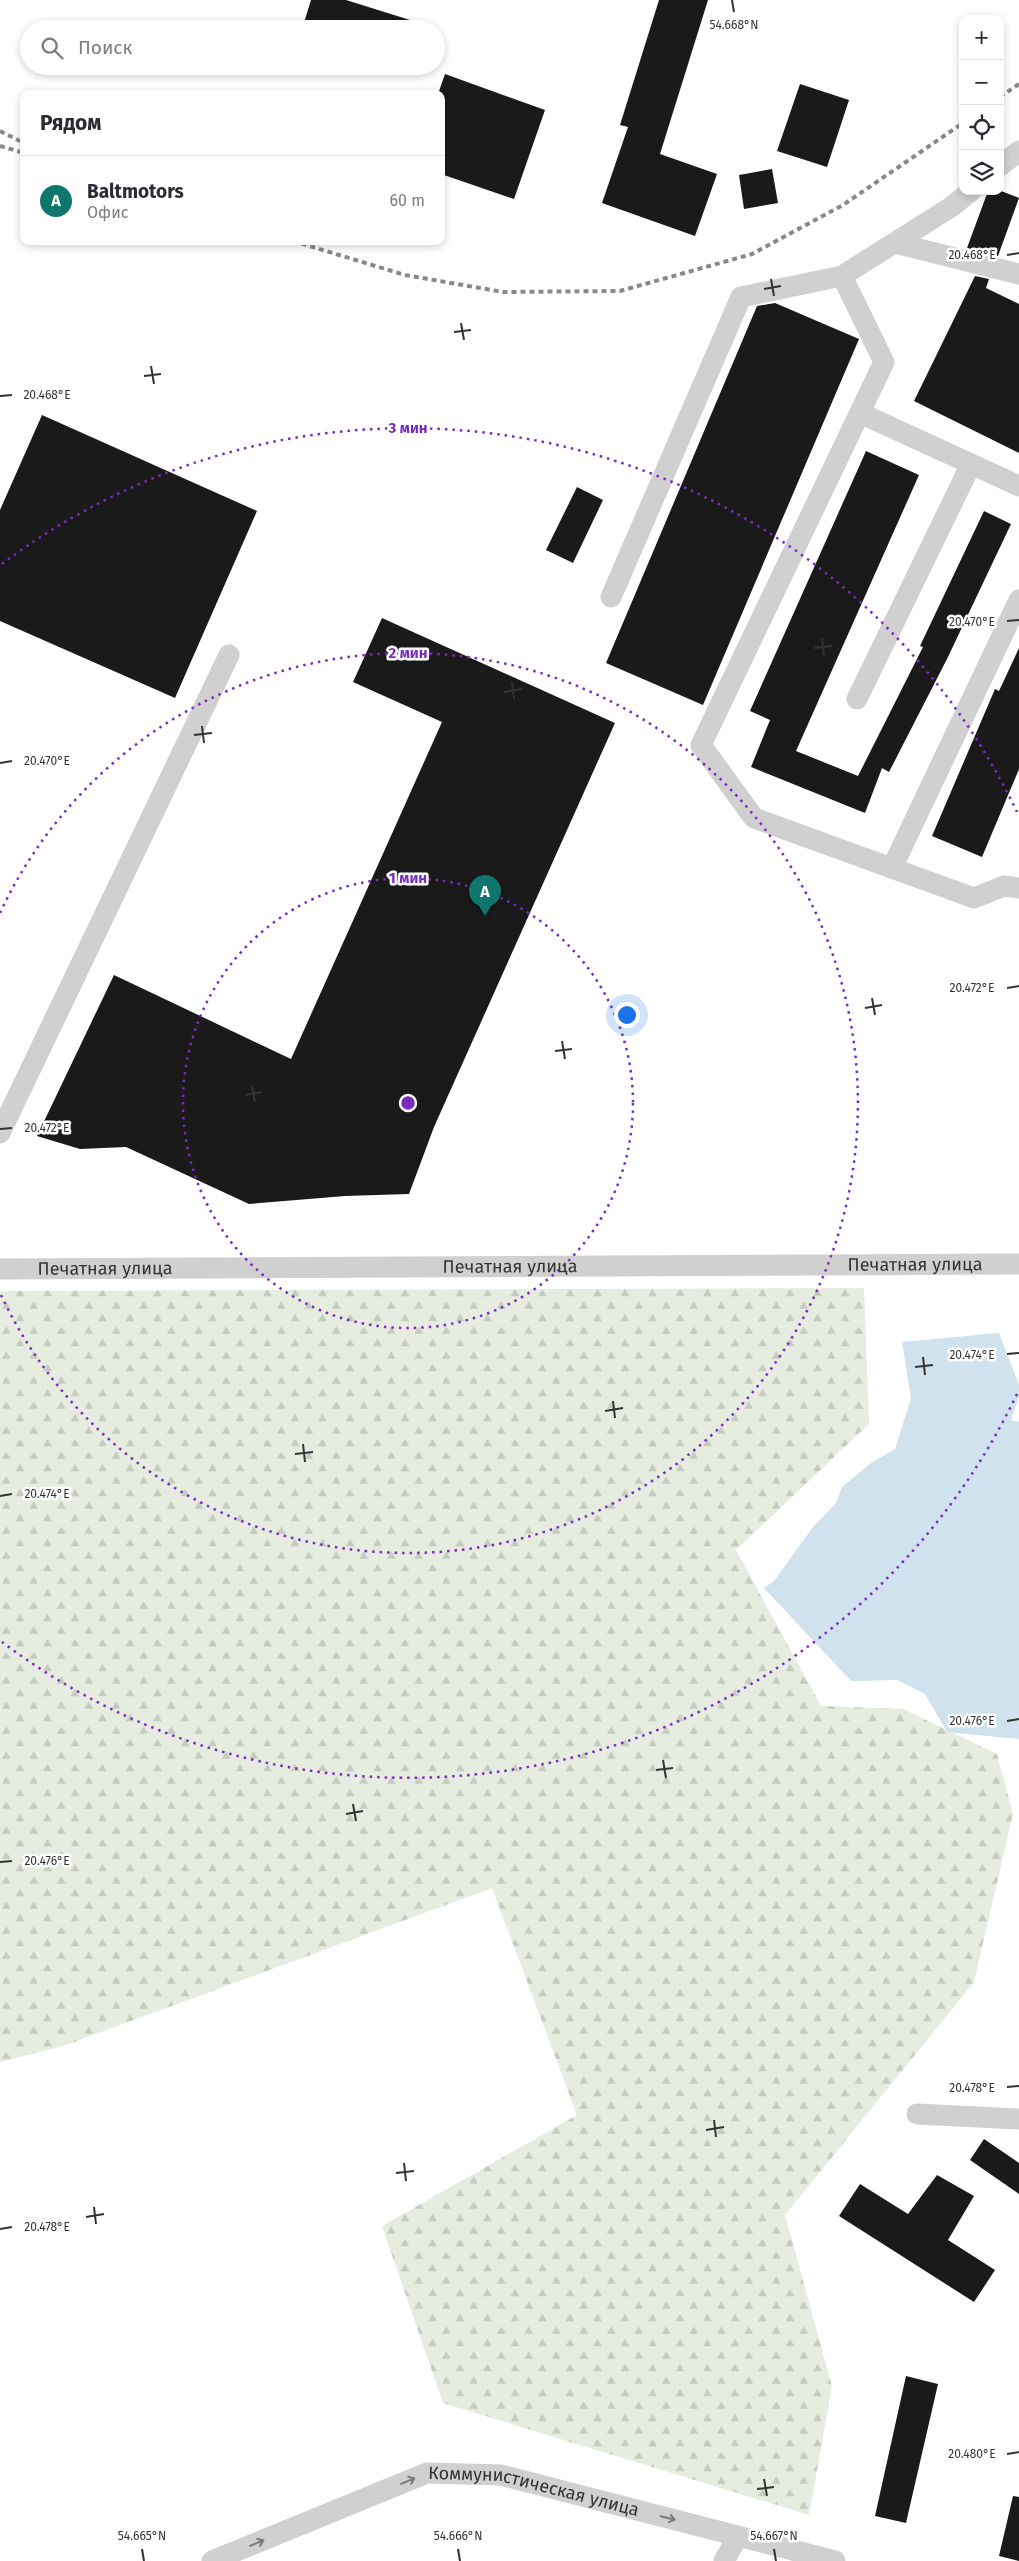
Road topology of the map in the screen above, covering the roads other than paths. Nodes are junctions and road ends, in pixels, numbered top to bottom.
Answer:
1 (1019, 151) edge
2 (1004, 163) edge
3 (966, 195) edge
4 (895, 243) junction
5 (1019, 274) edge
6 (842, 276) junction
7 (860, 413) junction
8 (971, 464) junction
9 (1019, 486) edge
10 (610, 597) dead end
11 (1019, 600) edge
12 (229, 655) dead end
13 (857, 699) dead end
14 (892, 868) junction
15 (1019, 888) edge
16 (0, 1133) edge
17 (1019, 1264) edge
18 (0, 1269) edge
19 (917, 2114) dead end
20 (1019, 2119) edge
21 (738, 2536) junction
22 (212, 2561) edge
23 (724, 2561) edge
24 (835, 2561) edge

1 - 2 street
3 - 4 street
4 - 5 street
4 - 6 street
6 - 7 street
6 - 10 street
7 - 8 street
7 - 14 street
8 - 9 street
8 - 13 street
11 - 14 street
12 - 16 street
14 - 15 street
17 - 18 street, Печатная улица
19 - 20 street
22 -> 21 street, Коммунистическая улица
21 - 23 street
21 - 24 street, Коммунистическая улица

